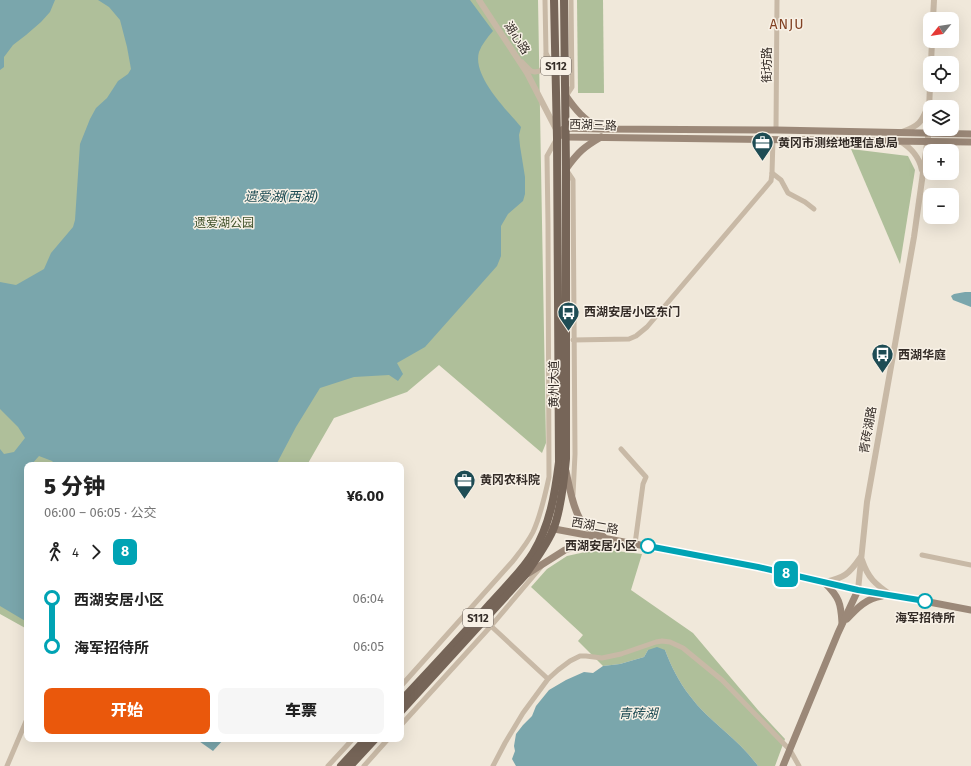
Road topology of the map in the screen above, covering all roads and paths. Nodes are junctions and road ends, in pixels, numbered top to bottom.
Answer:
1 (479, 0) edge
2 (545, 0) edge
3 (554, 0) edge
4 (564, 0) edge
5 (571, 0) edge
6 (777, 0) edge
7 (934, 0) edge
8 (933, 12) edge
9 (546, 53) junction
10 (515, 54) junction
11 (556, 74) junction
12 (566, 96) junction
13 (923, 117) edge
14 (776, 130) junction
15 (566, 132) junction
16 (900, 132) junction
17 (601, 133) junction
18 (923, 133) edge
19 (959, 134) edge
20 (971, 134) edge
21 (557, 135) junction
22 (928, 136) edge
23 (773, 139) junction
24 (900, 141) junction
25 (928, 141) junction
26 (956, 141) junction
27 (971, 142) edge
28 (928, 144) edge
29 (949, 144) edge
30 (566, 169) junction
31 (772, 173) junction
32 (923, 175) joint
33 (814, 209) dead end
34 (573, 340) junction
35 (621, 449) dead end
36 (565, 468) junction
37 (573, 500) junction
38 (549, 528) junction
39 (611, 540) junction
40 (635, 544) junction
41 (922, 555) dead end
42 (861, 557) junction
43 (544, 563) junction
44 (971, 565) edge
45 (525, 575) junction
46 (825, 582) junction
47 (858, 590) junction
48 (891, 595) junction
49 (971, 610) edge
50 (491, 626) junction
51 (842, 626) junction
52 (548, 679) junction
53 (404, 683) edge
54 (404, 698) edge
55 (404, 708) edge
56 (404, 722) edge
57 (24, 725) edge
58 (350, 742) edge
59 (363, 742) edge
60 (372, 742) edge
61 (385, 742) edge
62 (790, 750) junction
63 (7, 766) edge
64 (328, 766) edge
65 (341, 766) edge
66 (350, 766) edge
67 (364, 766) edge
68 (493, 766) edge
69 (783, 766) edge
70 (799, 766) edge

1 - 10 street, 湖心路
2 - 9 street
3 - 11 main road, 黄州大道 / S112
4 - 12 main road, 黄州大道 / S112
5 - 12 street
6 - 14 street, 街坊路
7 - 8 street
9 - 10 street
9 - 11 street
10 - 21 street, 湖心路
11 - 21 main road, 黄州大道 / S112
12 - 15 main road, 黄州大道 / S112
12 - 17 main road
13 - 16 street
14 - 16 main road, 西湖三路
14 - 17 main road, 西湖三路
15 - 17 main road, 西湖三路
15 - 21 main road, 西湖三路
15 - 30 main road, 黄州大道 / S112
16 - 18 main road, 西湖三路
17 - 23 main road, 西湖三路
17 - 30 main road
19 - 20 main road, 西湖三路
21 - 38 main road, 黄州大道 / S112
21 - 53 street
22 - 25 street, 青砖湖路
23 - 24 main road, 西湖三路
23 - 31 street
24 - 25 main road, 西湖三路
24 - 32 street
25 - 26 main road, 西湖三路
25 - 28 street, 青砖湖路
26 - 27 main road, 西湖三路
26 - 29 street
30 - 34 street
30 - 36 main road, 黄州大道 / S112
31 - 33 street
31 - 34 street
32 - 42 street, 青砖湖路
34 - 37 street
35 - 40 street
36 - 37 main road
36 - 38 main road, 黄州大道 / S112
37 - 39 main road
38 - 39 main road, 西湖二路
38 - 45 main road, 黄州大道 / S112
38 - 54 main road, 黄州大道 / S112
39 - 40 main road, 西湖二路
39 - 43 main road
40 - 46 main road, 西湖二路
41 - 44 street
42 - 46 street
42 - 47 street, 青砖湖路
42 - 48 street
43 - 45 main road
43 - 50 street
45 - 55 main road, 黄州大道 / S112
46 - 47 main road, 西湖二路
46 - 51 main road
47 - 48 main road, 西湖二路
47 - 51 main road, 青砖湖路
48 - 49 main road, 西湖二路
48 - 51 main road
50 - 52 street
50 - 56 street
51 - 62 main road, 青砖湖路
52 - 62 street
52 - 68 street
57 - 63 street
58 - 64 street
59 - 65 main road
60 - 66 main road
61 - 67 street
62 - 69 main road, 青砖湖路
62 - 70 street

